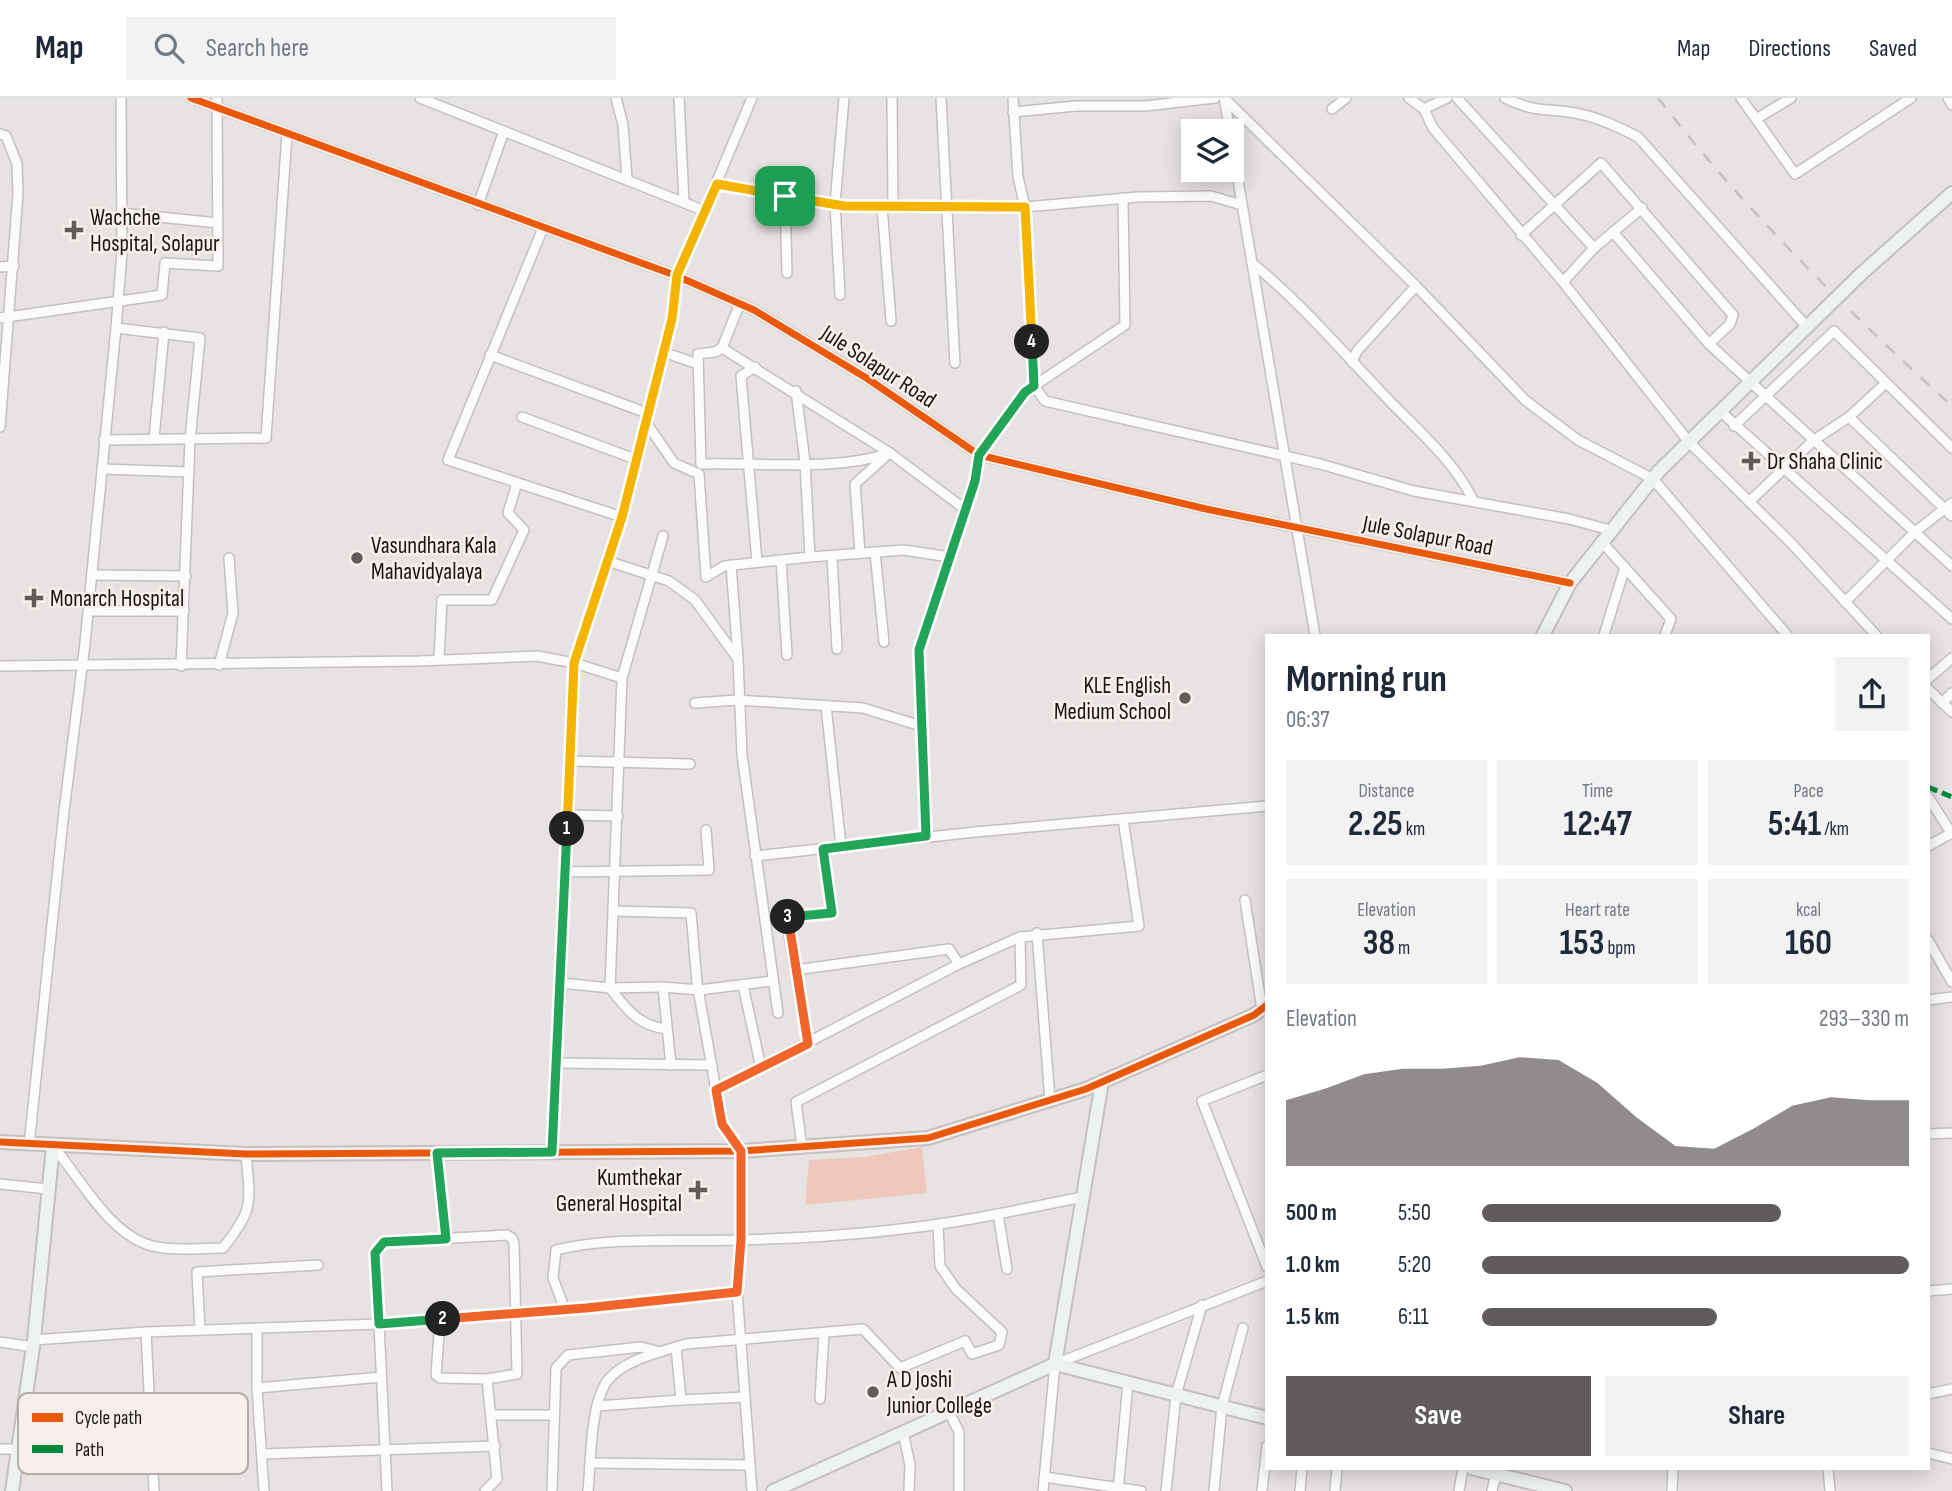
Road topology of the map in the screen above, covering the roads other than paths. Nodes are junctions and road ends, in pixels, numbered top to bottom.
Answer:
1 (121, 98) edge
2 (191, 98) edge
3 (420, 98) edge
4 (616, 98) edge
5 (679, 98) edge
6 (752, 98) edge
7 (844, 98) edge
8 (892, 98) edge
9 (942, 98) edge
10 (1013, 98) edge
11 (1215, 98) edge
12 (1346, 98) edge
13 (1409, 98) edge
14 (1447, 98) edge
15 (1457, 98) edge
16 (1505, 98) edge
17 (1742, 98) edge
18 (1791, 98) edge
19 (1911, 98) edge
20 (1948, 98) edge
21 (217, 102) edge
22 (1952, 105) edge
23 (1332, 109) dead end
24 (1424, 109) junction
25 (1013, 111) junction
26 (1226, 112) junction
27 (1227, 119) edge
28 (1756, 119) junction
29 (504, 131) junction
30 (0, 134) edge
31 (288, 134) junction
32 (627, 179) junction
33 (1238, 182) edge
34 (717, 184) junction
35 (1952, 193) edge
36 (785, 196) junction
37 (1123, 198) junction
38 (684, 202) junction
39 (835, 204) junction
40 (478, 205) junction
41 (1242, 205) junction
42 (1556, 205) junction
43 (882, 206) junction
44 (893, 206) junction
45 (946, 207) junction
46 (1025, 207) junction
47 (1642, 208) junction
48 (705, 211) junction
49 (121, 213) junction
50 (218, 223) junction
51 (542, 228) junction
52 (1613, 232) junction
53 (1521, 235) junction
54 (1594, 248) junction
55 (1252, 263) junction
56 (14, 266) junction
57 (0, 267) edge
58 (787, 273) dead end
59 (677, 275) junction
60 (1563, 282) junction
61 (1416, 286) junction
62 (840, 295) dead end
63 (117, 300) junction
64 (740, 303) junction
65 (11, 316) junction
66 (0, 318) edge
67 (891, 321) dead end
68 (1812, 323) junction
69 (116, 328) junction
70 (164, 332) junction
71 (1709, 344) junction
72 (722, 348) junction
73 (663, 352) junction
74 (490, 355) junction
75 (1352, 362) junction
76 (955, 363) dead end
77 (698, 364) junction
78 (755, 367) junction
79 (1752, 382) junction
80 (1886, 383) junction
81 (1034, 386) junction
82 (796, 391) junction
83 (1767, 395) junction
84 (1720, 411) junction
85 (522, 417) dead end
86 (646, 417) junction
87 (1849, 417) junction
88 (1734, 426) junction
89 (0, 427) edge
90 (154, 438) junction
91 (104, 439) junction
92 (190, 439) junction
93 (1814, 440) junction
94 (1689, 442) junction
95 (1952, 448) edge
96 (890, 453) junction
97 (979, 455) junction
98 (1286, 456) junction
99 (635, 459) junction
100 (751, 462) junction
101 (805, 462) junction
102 (1783, 467) junction
103 (102, 469) junction
104 (189, 472) junction
105 (1653, 479) junction
106 (517, 483) junction
107 (1473, 500) junction
108 (1750, 501) junction
109 (1950, 509) edge
110 (966, 510) junction
111 (622, 517) junction
112 (1298, 528) junction
113 (1610, 530) junction
114 (1915, 532) junction
115 (663, 536) dead end
116 (1601, 541) junction
117 (875, 552) junction
118 (860, 553) junction
119 (832, 555) junction
120 (810, 557) junction
121 (950, 557) junction
122 (229, 558) dead end
123 (781, 560) junction
124 (607, 561) junction
125 (1887, 561) junction
126 (757, 562) junction
127 (731, 565) junction
128 (1952, 566) edge
129 (1625, 567) junction
130 (92, 575) junction
131 (651, 575) junction
132 (186, 576) junction
133 (1570, 583) junction
134 (1845, 601) junction
135 (89, 611) junction
136 (184, 611) junction
137 (1952, 619) edge
138 (1315, 634) edge
139 (1544, 634) edge
140 (1604, 634) edge
141 (1665, 634) edge
142 (1786, 634) edge
143 (1875, 634) edge
144 (884, 642) dead end
145 (837, 649) dead end
146 (787, 655) dead end
147 (1952, 658) edge
148 (439, 659) junction
149 (738, 659) junction
150 (574, 663) junction
151 (219, 665) junction
152 (0, 666) edge
153 (181, 666) junction
154 (83, 667) junction
155 (1930, 677) edge
156 (622, 678) junction
157 (1930, 691) edge
158 (1952, 693) edge
159 (737, 700) junction
160 (695, 703) dead end
161 (1942, 703) junction
162 (826, 706) junction
163 (1952, 712) edge
164 (922, 726) junction
165 (570, 761) junction
166 (620, 762) junction
167 (690, 764) dead end
168 (1930, 800) edge
169 (1265, 806) edge
170 (568, 815) junction
171 (618, 816) junction
172 (1123, 819) junction
173 (706, 830) dead end
174 (1952, 833) edge
175 (926, 836) junction
176 (1930, 845) edge
177 (841, 846) junction
178 (823, 849) junction
179 (755, 856) junction
180 (565, 872) junction
181 (616, 872) junction
182 (1245, 900) dead end
183 (614, 911) junction
184 (1037, 933) junction
185 (1020, 937) junction
186 (1930, 943) edge
187 (959, 964) junction
188 (1949, 969) edge
189 (795, 970) junction
190 (772, 981) junction
191 (1952, 982) edge
192 (561, 983) junction
193 (743, 985) junction
194 (663, 987) junction
195 (610, 988) junction
196 (699, 990) junction
197 (1952, 997) edge
198 (1930, 1000) edge
199 (1264, 1007) edge
200 (778, 1013) dead end
201 (667, 1029) junction
202 (808, 1044) junction
203 (556, 1063) junction
204 (671, 1065) junction
205 (712, 1065) junction
206 (761, 1068) junction
207 (1265, 1076) edge
208 (1102, 1082) junction
209 (716, 1090) junction
210 (1050, 1100) junction
211 (1952, 1133) edge
212 (1930, 1134) edge
213 (0, 1142) edge
214 (29, 1145) junction
215 (53, 1146) junction
216 (802, 1147) junction
217 (741, 1151) junction
218 (552, 1152) junction
219 (437, 1153) junction
220 (246, 1154) junction
221 (0, 1184) edge
222 (48, 1189) junction
223 (1083, 1198) junction
224 (998, 1214) junction
225 (938, 1226) junction
226 (446, 1239) junction
227 (741, 1240) junction
228 (1265, 1263) edge
229 (318, 1265) dead end
230 (1007, 1269) dead end
231 (1265, 1282) edge
232 (1952, 1289) edge
233 (1930, 1291) edge
234 (737, 1292) junction
235 (1202, 1305) junction
236 (565, 1310) junction
237 (516, 1314) junction
238 (440, 1319) junction
239 (379, 1324) junction
240 (257, 1328) junction
241 (1243, 1328) dead end
242 (200, 1330) junction
243 (146, 1332) junction
244 (824, 1333) junction
245 (740, 1341) junction
246 (0, 1342) edge
247 (33, 1343) junction
248 (676, 1347) junction
249 (661, 1352) junction
250 (1055, 1364) junction
251 (381, 1377) junction
252 (487, 1379) junction
253 (1128, 1383) junction
254 (257, 1388) junction
255 (1952, 1389) edge
256 (25, 1393) edge
257 (149, 1393) edge
258 (1930, 1394) edge
259 (1176, 1395) junction
260 (744, 1397) junction
261 (820, 1399) dead end
262 (681, 1400) junction
263 (597, 1406) junction
264 (1222, 1406) junction
265 (948, 1412) junction
266 (493, 1415) junction
267 (554, 1415) junction
268 (1265, 1417) edge
269 (903, 1432) junction
270 (18, 1442) edge
271 (495, 1447) junction
272 (0, 1449) edge
273 (17, 1449) junction
274 (385, 1449) junction
275 (1930, 1453) edge
276 (261, 1454) junction
277 (1952, 1459) edge
278 (591, 1463) junction
279 (1265, 1464) edge
280 (750, 1465) junction
281 (1302, 1470) edge
282 (1338, 1470) edge
283 (1463, 1470) edge
284 (1673, 1470) edge
285 (1828, 1470) edge
286 (1497, 1471) edge
287 (1044, 1478) junction
288 (1118, 1489) edge
289 (1546, 1489) edge
290 (12, 1491) edge
291 (264, 1491) edge
292 (387, 1491) edge
293 (485, 1491) edge
294 (552, 1491) edge
295 (588, 1491) edge
296 (752, 1491) edge
297 (773, 1491) edge
298 (909, 1491) edge
299 (959, 1491) edge
300 (1043, 1491) edge
301 (1141, 1491) edge
302 (1166, 1491) edge
303 (1214, 1491) edge
304 (1262, 1491) edge
305 (1300, 1491) edge
306 (1335, 1491) edge
307 (1459, 1491) edge
308 (1492, 1491) edge
309 (1564, 1491) edge
310 (1672, 1491) edge
311 (1830, 1491) edge

1 - 49 street
2 - 21 street, Jule Solapur Road
3 - 29 street
4 - 32 street
5 - 38 street
6 - 34 street
7 - 39 street
8 - 44 street
9 - 45 street
10 - 25 street
11 - 25 street
11 - 26 street
12 - 23 street
13 - 24 street
14 - 24 street
15 - 42 street
16 - 68 street
17 - 28 street
18 - 28 street
19 - 28 street
20 - 22 street
21 - 31 street, Jule Solapur Road
21 - 50 street
24 - 53 street
25 - 46 street
26 - 27 street
26 - 61 street
29 - 32 street
29 - 40 street
30 - 56 street
31 - 40 street, Jule Solapur Road
31 - 92 street
32 - 38 street
33 - 41 street
34 - 36 street
34 - 48 street
35 - 68 street, bridge
36 - 39 street
36 - 58 street
37 - 41 street
37 - 46 street
37 - 81 street
38 - 48 street
39 - 43 street
39 - 62 street
40 - 51 street, Jule Solapur Road
41 - 55 street
42 - 47 street
42 - 53 street
42 - 54 street
43 - 44 street
43 - 67 street
44 - 45 street
45 - 46 street
45 - 76 street
46 - 81 street
47 - 52 street
47 - 71 street
48 - 59 street
49 - 50 street
49 - 63 street
50 - 63 street
51 - 59 street, Jule Solapur Road
51 - 74 street
52 - 54 street
52 - 71 street
53 - 60 street
54 - 60 street
55 - 75 street
55 - 98 street
56 - 57 street
56 - 65 street
59 - 64 street, Jule Solapur Road
59 - 73 street
60 - 94 street
61 - 75 street
61 - 105 street
63 - 65 street
63 - 69 street
64 - 72 street
64 - 97 street, Jule Solapur Road
65 - 66 street
65 - 89 street
68 - 79 street
69 - 70 street
69 - 91 street
70 - 90 street
70 - 92 street
71 - 79 street
72 - 77 street
72 - 78 street
73 - 77 street
73 - 86 street
74 - 86 street
74 - 106 street
75 - 107 street
77 - 100 street
78 - 82 street
78 - 100 street
79 - 83 street
79 - 84 street
80 - 83 street
80 - 87 street
80 - 95 street
81 - 97 street
81 - 98 street
82 - 96 street
82 - 101 street
83 - 88 street
83 - 93 street
84 - 88 street
84 - 94 street
85 - 99 street
86 - 99 street
86 - 127 street
87 - 93 street
87 - 109 street
88 - 102 street
90 - 91 street
90 - 92 street
91 - 103 street
92 - 104 street
93 - 102 street
93 - 114 street
94 - 105 street
94 - 108 street
96 - 101 street
96 - 110 street
96 - 118 street
97 - 110 street
97 - 112 street, Jule Solapur Road
98 - 107 street
98 - 112 street
99 - 111 street
100 - 101 street
100 - 126 street
101 - 120 street
102 - 108 street
102 - 125 street
103 - 104 street
103 - 130 street
104 - 132 street
105 - 113 street
105 - 142 street
106 - 111 street
106 - 148 street
107 - 113 street
108 - 134 street
109 - 114 street
110 - 121 street
111 - 124 street
112 - 133 street, Jule Solapur Road
112 - 138 street
113 - 116 street
114 - 125 street
114 - 128 street
115 - 131 street
116 - 129 street
116 - 133 street
117 - 118 street
117 - 121 street
117 - 144 street
118 - 119 street
119 - 120 street
119 - 145 street
120 - 123 street
121 - 164 street
122 - 151 street
123 - 126 street
123 - 146 street
124 - 131 street
124 - 150 street
125 - 134 street
125 - 137 street
126 - 127 street
127 - 149 street
129 - 140 street
129 - 141 street
130 - 132 street
130 - 135 street
131 - 149 street
131 - 156 street
132 - 136 street
133 - 139 street
134 - 143 street
135 - 136 street
135 - 154 street
136 - 153 street
147 - 155 street
148 - 150 street
148 - 151 street
149 - 159 street
150 - 156 street
150 - 165 street
151 - 153 street
152 - 154 street
153 - 154 street
154 - 214 street
156 - 166 street
157 - 161 street
158 - 161 street
159 - 160 street
159 - 162 street
159 - 179 street
161 - 163 street
162 - 164 street
162 - 177 street
164 - 175 street
165 - 166 street
165 - 170 street
166 - 167 street
166 - 171 street
168 - 174 street
169 - 172 street
170 - 171 street
170 - 180 street
171 - 181 street
172 - 175 street
172 - 184 street
173 - 181 street
174 - 176 street
175 - 177 street
177 - 178 street
178 - 179 street
178 - 189 street
179 - 190 street
180 - 181 street
180 - 192 street
181 - 183 street
182 - 199 street
183 - 195 street
183 - 196 street
184 - 185 street
184 - 210 street
185 - 187 street
185 - 216 street
186 - 188 street
187 - 189 street
187 - 202 street
188 - 191 street
189 - 202 street
190 - 193 street
190 - 200 street
192 - 195 street
192 - 203 street
193 - 196 street
193 - 206 street
194 - 195 street
194 - 196 street
194 - 201 street
195 - 201 street
196 - 205 street
197 - 198 street
199 - 208 street
201 - 204 street
202 - 206 street
203 - 204 street
203 - 218 street
204 - 205 street
205 - 209 street
206 - 209 street
207 - 228 street
208 - 210 street
208 - 223 street
209 - 217 street
210 - 216 street
211 - 212 street
213 - 214 street
214 - 215 street
215 - 220 street
215 - 220 street
215 - 222 street
216 - 217 street
217 - 218 street
217 - 227 street
218 - 219 street
219 - 220 street
219 - 226 street
221 - 222 street
222 - 247 street
223 - 224 street
223 - 250 street
224 - 225 street
224 - 230 street
225 - 227 street
225 - 244 street
226 - 237 street
226 - 239 street
227 - 234 street
227 - 236 street
229 - 242 street
231 - 235 street
232 - 233 street
234 - 236 street
234 - 245 street
235 - 250 street
235 - 259 street
236 - 237 street
237 - 238 street
237 - 252 street
238 - 239 street
238 - 252 street
239 - 240 street
239 - 251 street
240 - 242 street
240 - 254 street
241 - 264 street
242 - 243 street
243 - 247 street
243 - 257 street
244 - 245 street
244 - 261 street
245 - 248 street
245 - 260 street
246 - 247 street
247 - 256 street
248 - 249 street
248 - 262 street
249 - 263 street
249 - 267 street
250 - 253 street
250 - 265 street
250 - 287 street
251 - 254 street
251 - 274 street
252 - 266 street
253 - 259 street
253 - 288 street
254 - 276 street
255 - 258 street
259 - 264 street
259 - 302 street
260 - 262 street
260 - 280 street
262 - 263 street
263 - 278 street
264 - 268 street
264 - 303 street
265 - 269 street
265 - 299 street
266 - 267 street
266 - 271 street
267 - 294 street
269 - 297 street
269 - 298 street
270 - 273 street
271 - 274 street
271 - 293 street
272 - 273 street
273 - 290 street
274 - 276 street
274 - 292 street
275 - 277 street
276 - 291 street
278 - 280 street
278 - 295 street
279 - 304 street
280 - 296 street
281 - 305 street
282 - 306 street
283 - 307 street
284 - 310 street
285 - 311 street
286 - 289 street
286 - 308 street
287 - 288 street
287 - 300 street
288 - 301 street
289 - 309 street

